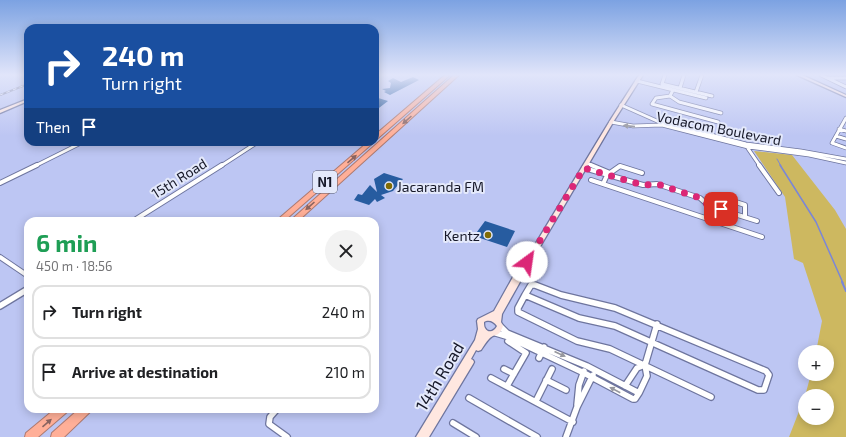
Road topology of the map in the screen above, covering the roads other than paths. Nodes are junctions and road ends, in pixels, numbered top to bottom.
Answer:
1 (424, 95) edge
2 (434, 95) edge
3 (628, 95) edge
4 (695, 95) edge
5 (670, 96) joint
6 (706, 98) dead end
7 (24, 102) edge
8 (622, 105) junction
9 (697, 107) junction
10 (0, 112) edge
11 (721, 113) dead end
12 (694, 115) junction
13 (846, 118) edge
14 (611, 122) junction
15 (718, 122) dead end
16 (845, 123) edge
17 (840, 129) junction
18 (846, 131) edge
19 (379, 135) edge
20 (836, 136) junction
21 (846, 139) edge
22 (379, 145) edge
23 (75, 146) edge
24 (252, 146) edge
25 (366, 146) edge
26 (378, 146) edge
27 (747, 146) junction
28 (846, 148) edge
29 (846, 159) edge
30 (846, 163) edge
31 (586, 166) junction
32 (642, 173) dead end
33 (611, 174) junction
34 (591, 180) dead end
35 (0, 183) edge
36 (603, 184) junction
37 (779, 193) dead end
38 (720, 197) dead end
39 (139, 217) edge
40 (285, 217) edge
41 (298, 217) edge
42 (745, 217) junction
43 (757, 220) dead end
44 (762, 237) dead end
45 (0, 257) edge
46 (527, 262) junction
47 (24, 273) edge
48 (24, 291) edge
49 (525, 295) junction
50 (0, 306) edge
51 (489, 317) junction
52 (499, 324) junction
53 (657, 324) junction
54 (481, 330) junction
55 (493, 334) junction
56 (508, 342) dead end
57 (651, 342) junction
58 (544, 347) junction
59 (540, 356) junction
60 (645, 365) junction
61 (586, 366) junction
62 (504, 369) dead end
63 (552, 369) dead end
64 (594, 371) junction
65 (584, 373) junction
66 (514, 374) junction
67 (592, 377) junction
68 (492, 378) dead end
69 (546, 380) junction
70 (507, 386) junction
71 (625, 386) junction
72 (566, 390) dead end
73 (639, 393) junction
74 (711, 397) dead end
75 (469, 398) dead end
76 (536, 401) junction
77 (577, 407) junction
78 (58, 413) edge
79 (82, 413) edge
80 (274, 413) edge
81 (572, 422) junction
82 (453, 423) dead end
83 (527, 434) edge
84 (30, 437) edge
85 (56, 437) edge
86 (287, 437) edge
87 (420, 437) edge
88 (424, 437) edge
89 (476, 437) edge
90 (537, 437) edge
91 (566, 437) edge

1 - 19 highway
2 -> 22 highway, N1
3 - 8 street
4 - 6 street
5 - 9 street
5 - 12 street
7 - 10 street
8 - 14 street
8 - 27 street, Vodacom Boulevard
9 - 11 street
9 - 12 street
12 - 15 street
13 - 16 street
27 -> 14 street, Vodacom Boulevard
14 - 31 street
16 - 17 street
17 - 18 street
17 - 20 street
20 - 21 street
20 - 28 street
23 - 35 street
24 - 39 street, 15th Road
40 -> 25 highway, N1
26 -> 41 highway, N1
27 - 29 street, Vodacom Boulevard
27 - 30 street, Vodacom Boulevard
27 - 37 street
31 - 33 street
31 - 46 street
32 - 33 street
33 - 36 street
33 - 42 street
34 - 36 street
36 - 44 street
38 - 42 street
42 - 43 street
45 - 47 street
46 - 51 street
46 - 52 street
48 - 50 street
49 - 53 street
49 - 57 street
49 - 60 street
51 - 52 street
51 - 54 street
52 - 55 street
52 - 58 street
53 - 57 street
53 - 57 street
54 - 55 street
54 - 87 street, 14th Road
55 - 59 street
55 - 88 street, 14th Road
56 - 66 street
57 - 60 street
58 - 59 street
58 -> 61 street
59 - 65 street
60 - 71 street
60 - 73 street
60 - 74 street
61 - 64 street
61 - 65 street
62 - 66 street
63 - 69 street
64 - 67 street
64 - 71 street
65 - 67 street
65 - 77 street
66 - 70 street
73 -> 67 street
67 - 77 street
68 - 70 street
69 - 72 street
69 - 76 street
70 - 76 street
71 - 73 street
75 - 83 street
76 - 81 street
77 - 81 street
84 -> 78 highway
79 - 85 highway
80 - 86 street
81 - 91 street
82 - 89 street
83 - 90 street

